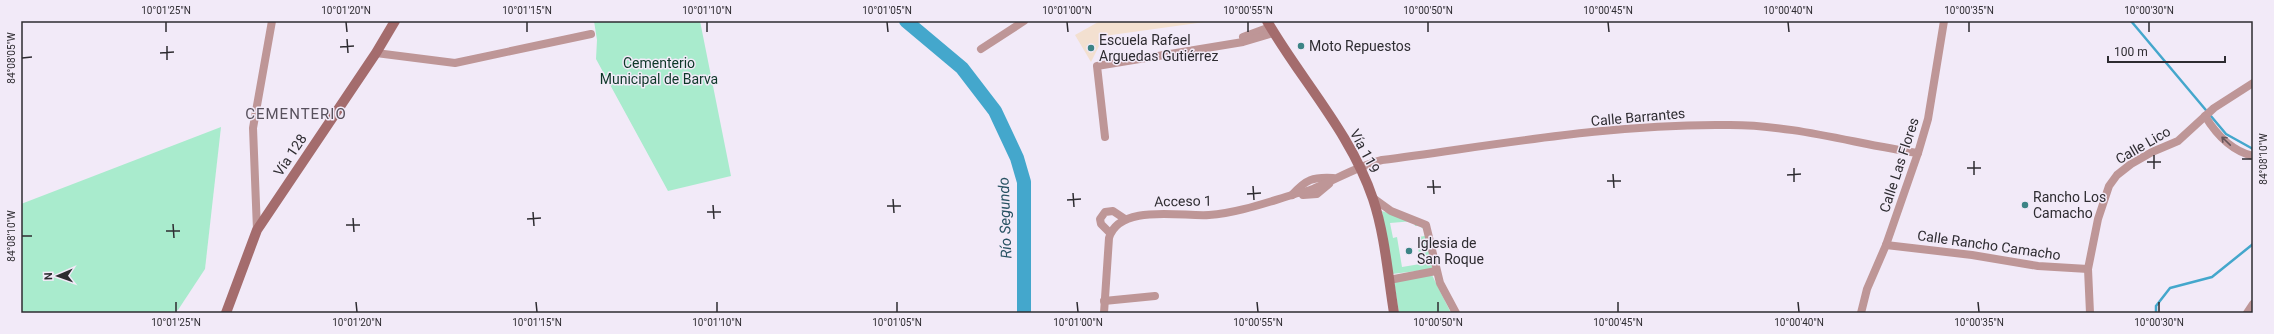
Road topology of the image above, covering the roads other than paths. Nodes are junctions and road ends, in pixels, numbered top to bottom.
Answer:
1 (272, 21) edge
2 (395, 21) edge
3 (1024, 21) edge
4 (1944, 21) edge
5 (1270, 27) edge
6 (591, 34) dead end
7 (981, 49) dead end
8 (376, 53) junction
9 (2253, 83) edge
10 (2206, 116) junction
11 (1105, 138) dead end
12 (1918, 153) junction
13 (2253, 156) edge
14 (1360, 167) junction
15 (1373, 198) junction
16 (1125, 219) junction
17 (257, 230) junction
18 (1110, 233) junction
19 (1886, 245) junction
20 (2088, 269) junction
21 (1436, 271) junction
22 (1389, 280) junction
23 (1155, 296) dead end
24 (1104, 301) junction
25 (2253, 304) edge
26 (226, 313) edge
27 (1104, 313) edge
28 (1394, 313) edge
29 (1456, 313) edge
30 (1861, 313) edge
31 (2090, 313) edge
32 (2247, 313) edge

1 - 17 street
2 - 8 main road, Vía 128
3 - 7 street
4 - 12 street, Calle Las Flores
5 - 11 street
5 - 14 main road, Vía 119
6 - 8 street
8 - 17 main road, Vía 128
9 - 10 street, Calle Lico
13 -> 10 street
10 - 20 street, Calle Lico
12 - 14 street, Calle Barrantes
12 - 19 street, Calle Las Flores
14 - 15 main road, Vía 119
14 - 16 street, Acceso 1
15 - 21 street
15 - 22 main road, Vía 119
16 - 18 street
16 - 18 street
17 - 26 main road, Vía 128
18 - 24 street
19 - 20 street, Calle Rancho Camacho
19 - 30 street, Calle Las Flores
20 - 31 street, Calle Lico
21 - 22 street
21 - 29 street
22 - 28 main road, Vía 119
23 - 24 street
24 - 27 street
25 - 32 street

